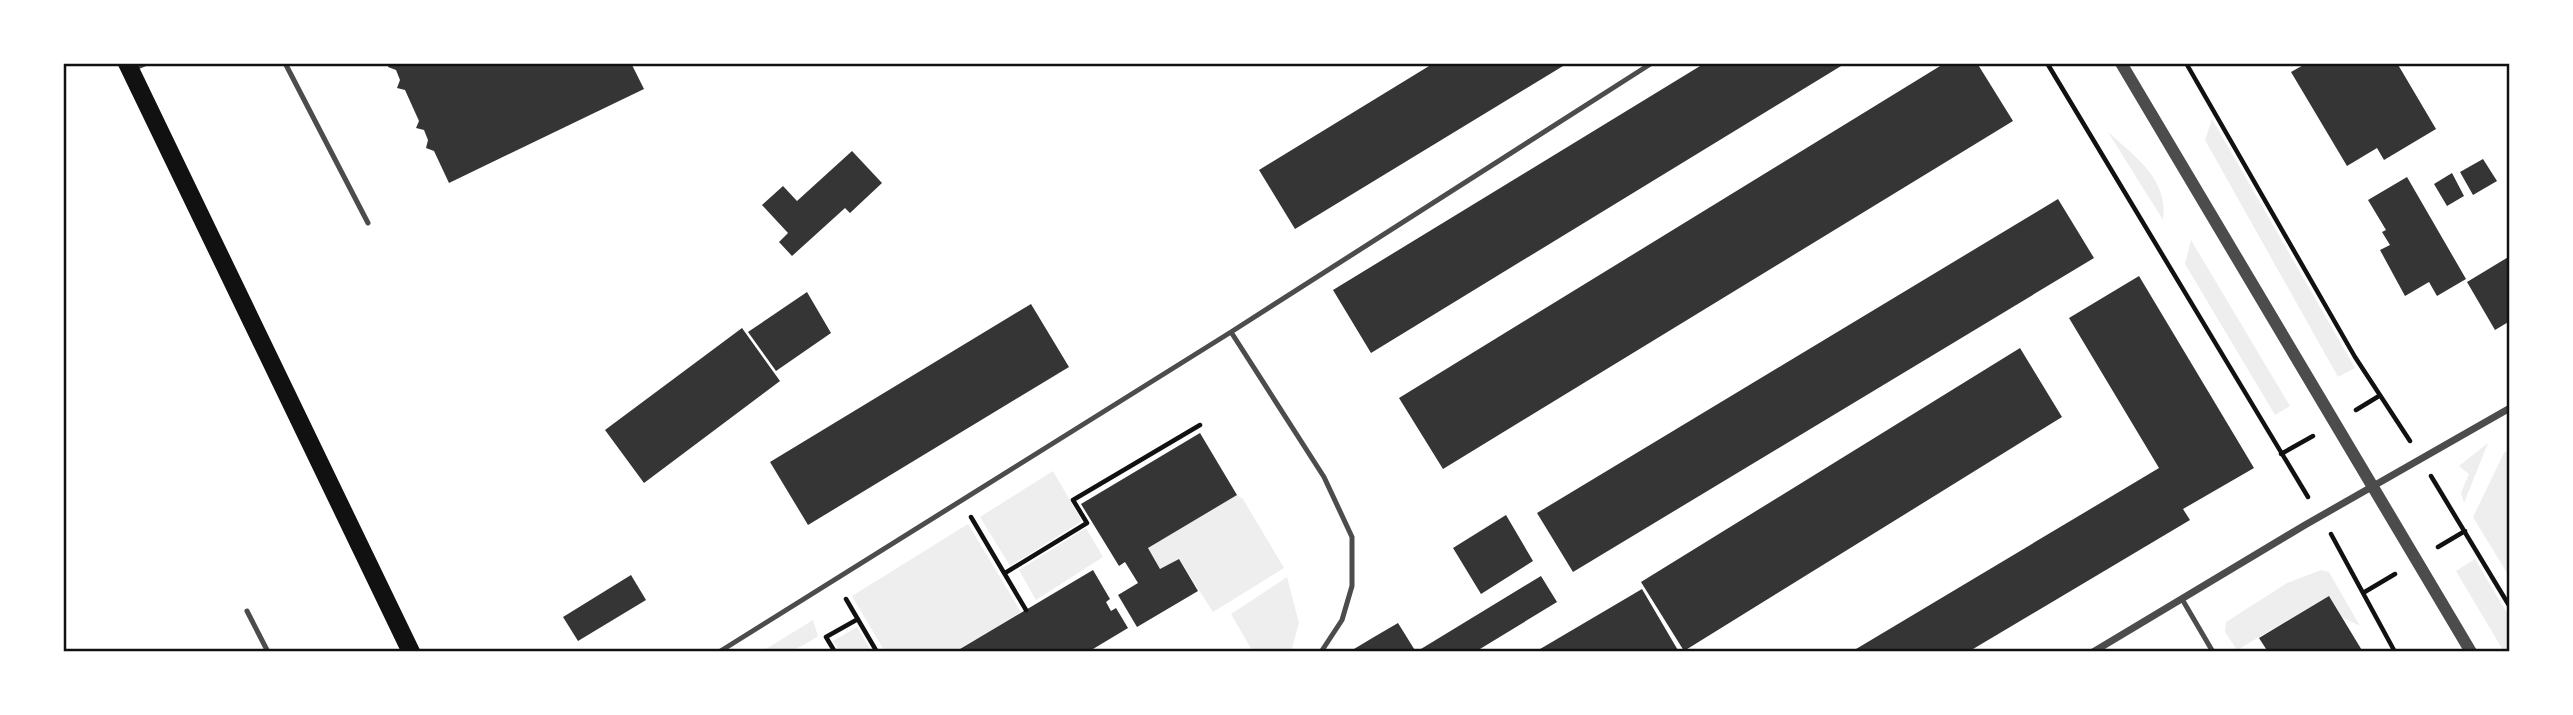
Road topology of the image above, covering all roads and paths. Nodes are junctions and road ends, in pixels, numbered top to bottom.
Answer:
1 (285, 63) edge
2 (1652, 63) edge
3 (2046, 63) edge
4 (2121, 63) edge
5 (2186, 63) edge
6 (135, 66) edge
7 (368, 223) dead end
8 (1231, 332) junction
9 (2510, 408) edge
10 (1200, 425) dead end
11 (2421, 460) junction
12 (2373, 488) junction
13 (2320, 516) junction
14 (973, 521) dead end
15 (1005, 573) junction
16 (835, 580) junction
17 (2182, 599) junction
18 (2510, 607) edge
19 (1026, 610) dead end
20 (247, 611) dead end
21 (858, 619) junction
22 (268, 652) edge
23 (411, 652) edge
24 (719, 652) edge
25 (835, 652) edge
26 (877, 652) edge
27 (1321, 652) edge
28 (2093, 652) edge
29 (2213, 652) edge
30 (2395, 652) edge
31 (2471, 652) edge

1 - 7 lane
2 - 8 lane
3 - 13 path
4 - 12 street
5 - 11 path
6 - 23 main road
8 - 16 lane
8 - 27 lane
9 - 11 street
10 - 15 path
11 - 12 street
11 - 18 path
12 - 13 street
12 - 31 street
13 - 17 street
13 - 30 path
14 - 15 path
15 - 19 path
16 - 21 path
16 - 24 lane
17 - 28 street
17 - 29 lane
20 - 22 lane
21 - 25 path
21 - 26 path

